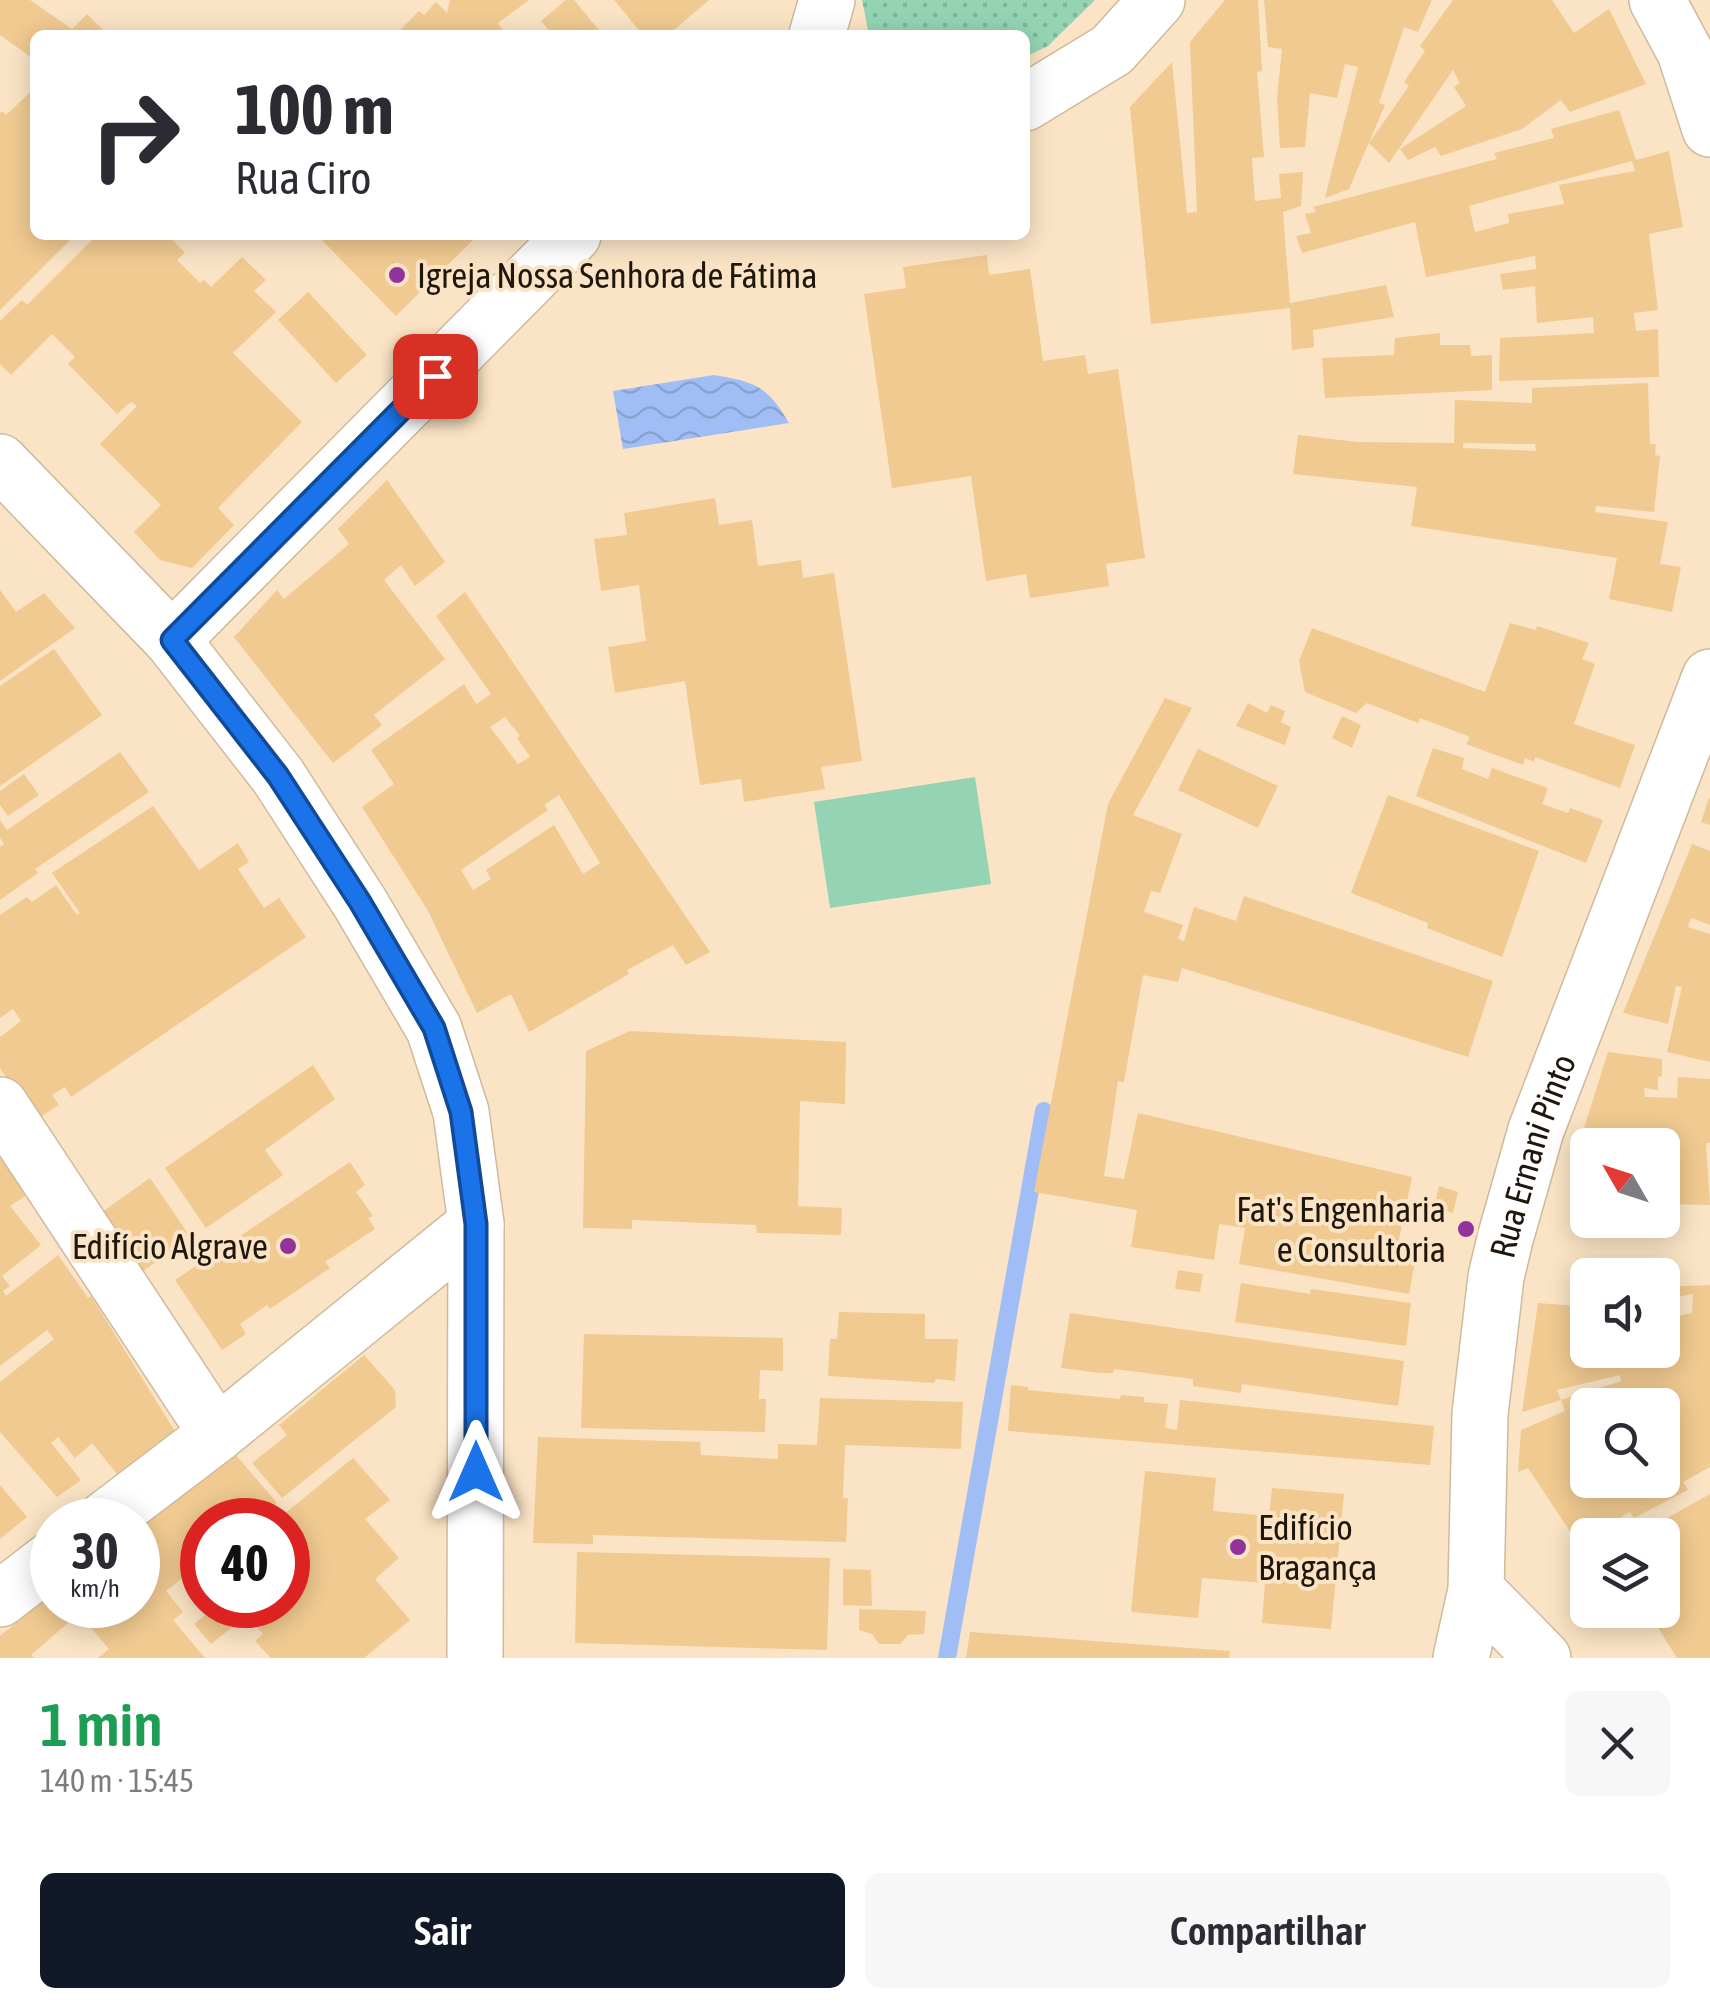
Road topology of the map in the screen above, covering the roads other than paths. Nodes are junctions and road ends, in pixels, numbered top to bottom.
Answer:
1 (827, 0) edge
2 (1156, 0) edge
3 (1657, 0) edge
4 (818, 30) edge
5 (1030, 100) edge
6 (1710, 129) edge
7 (568, 240) edge
8 (0, 462) edge
9 (172, 640) junction
10 (1710, 676) edge
11 (0, 1105) edge
12 (476, 1224) junction
13 (217, 1434) junction
14 (133, 1498) edge
15 (30, 1576) edge
16 (1476, 1590) junction
17 (0, 1599) edge
18 (475, 1658) edge
19 (1460, 1658) edge
20 (1542, 1658) edge

1 - 4 street
2 - 5 street
3 - 6 street
7 - 9 street
8 - 9 street
9 - 12 street
10 - 16 street, Rua Ernani Pinto
11 - 13 street
12 - 13 street
12 - 18 street
13 - 14 street
15 - 17 street
16 - 19 street, Rua Ernani Pinto
16 - 20 street

